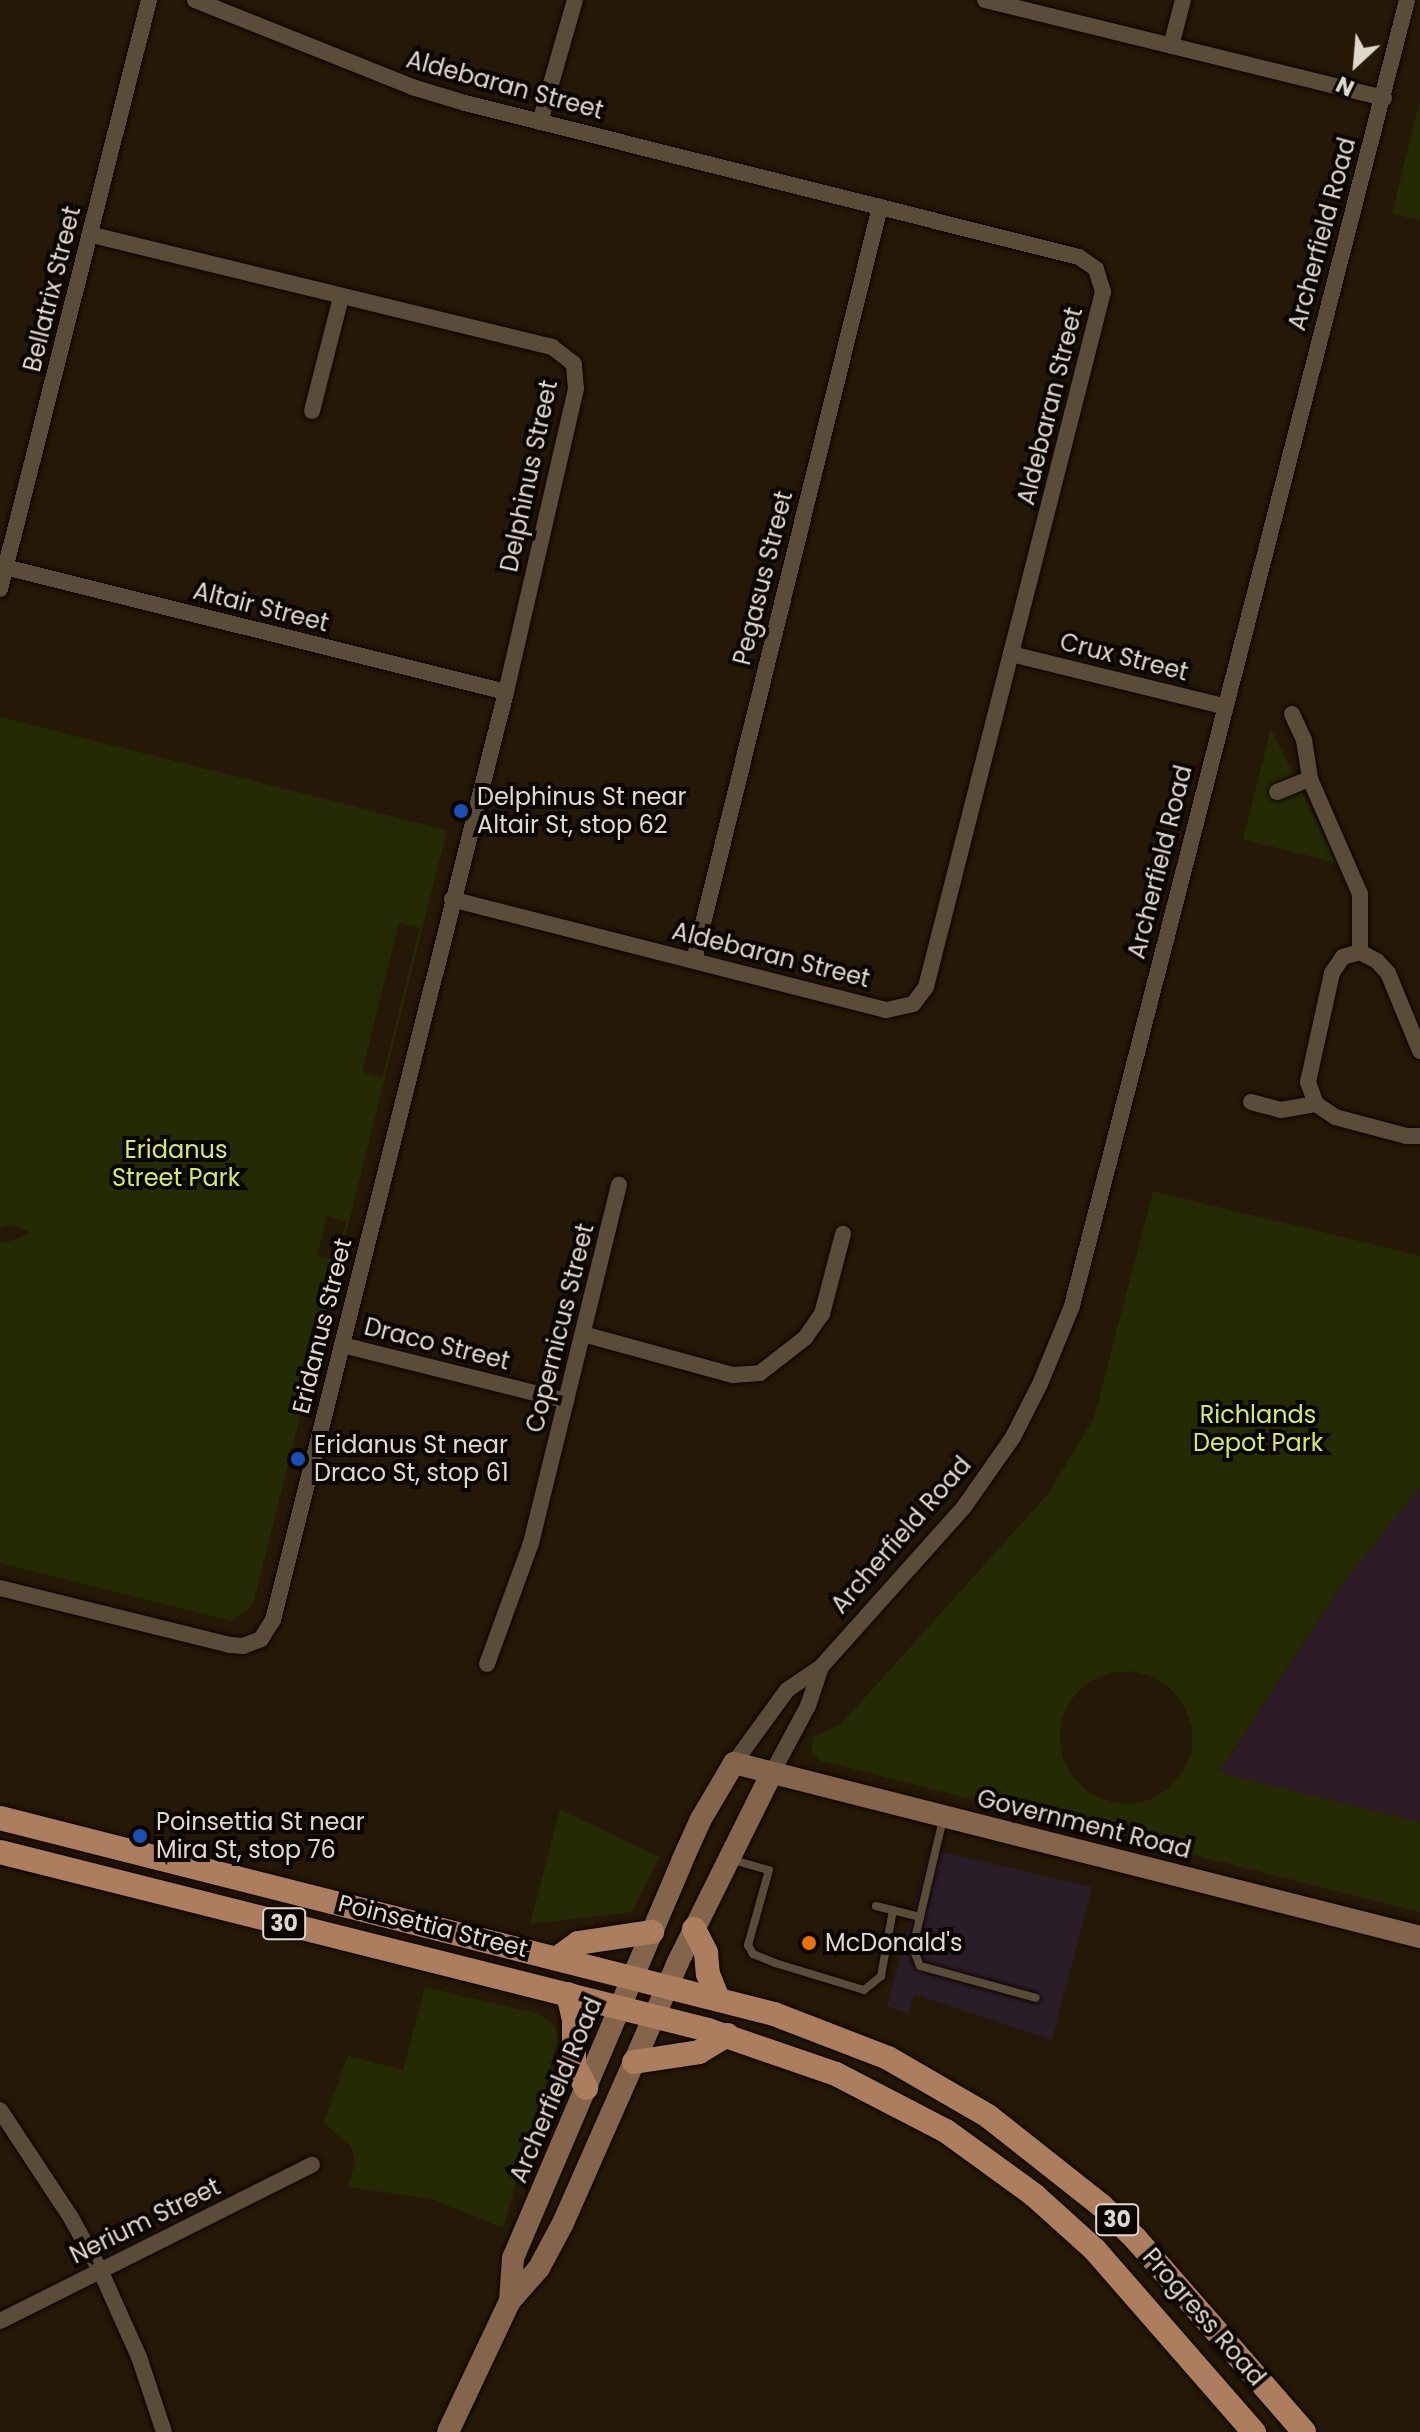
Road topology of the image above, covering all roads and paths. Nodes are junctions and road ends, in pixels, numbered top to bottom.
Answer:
1 (149, 0) edge
2 (195, 0) edge
3 (575, 0) edge
4 (985, 0) edge
5 (1183, 0) edge
6 (1407, 0) edge
7 (1171, 46) junction
8 (1384, 98) junction
9 (540, 122) junction
10 (880, 207) junction
11 (90, 234) junction
12 (341, 297) junction
13 (312, 411) dead end
14 (5, 567) junction
15 (0, 589) edge
16 (1011, 654) junction
17 (506, 692) junction
18 (1226, 707) junction
19 (1292, 714) dead end
20 (1310, 779) junction
21 (1277, 792) dead end
22 (452, 899) junction
23 (1360, 952) junction
24 (694, 960) junction
25 (1420, 1051) edge
26 (1251, 1102) dead end
27 (1316, 1104) junction
28 (1420, 1136) edge
29 (619, 1185) dead end
30 (843, 1234) dead end
31 (583, 1334) junction
32 (342, 1345) junction
33 (566, 1401) junction
34 (0, 1588) edge
35 (487, 1664) dead end
36 (821, 1667) junction
37 (734, 1763) junction
38 (772, 1773) junction
39 (944, 1816) junction
40 (0, 1818) edge
41 (0, 1852) edge
42 (728, 1858) junction
43 (876, 1906) dead end
44 (893, 1910) junction
45 (920, 1917) junction
46 (694, 1929) junction
47 (652, 1932) junction
48 (1420, 1937) edge
49 (559, 1957) junction
50 (632, 1977) junction
51 (666, 1987) junction
52 (568, 1994) junction
53 (1036, 1998) dead end
54 (718, 1999) junction
55 (620, 2008) junction
56 (653, 2016) junction
57 (727, 2035) junction
58 (634, 2062) junction
59 (586, 2088) junction
60 (0, 2110) edge
61 (312, 2165) dead end
62 (100, 2270) junction
63 (510, 2301) junction
64 (0, 2321) edge
65 (164, 2432) edge
66 (448, 2432) edge
67 (1254, 2432) edge
68 (1304, 2432) edge

1 - 11 street, Bellatrix Street
2 - 9 street, Aldebaran Street
3 - 9 street
4 - 7 street
5 - 7 street
6 - 8 street, Archerfield Road
7 - 8 street
8 - 18 street, Archerfield Road
9 - 10 street, Aldebaran Street
10 - 16 street, Aldebaran Street
10 - 24 street, Pegasus Street
11 - 12 street, Delphinus Street
11 - 14 street, Bellatrix Street
12 - 13 street
12 - 17 street, Delphinus Street
14 - 15 street, Bellatrix Street
14 - 17 street, Altair Street
16 - 18 street, Crux Street
16 - 24 street, Aldebaran Street
17 - 22 street, Delphinus Street
18 - 36 street, Archerfield Road
19 - 20 street
20 - 21 street
20 - 23 street
22 - 24 street, Aldebaran Street
22 - 32 street, Eridanus Street
23 - 25 street
23 - 27 street
26 - 27 street
27 - 28 street
29 - 31 street, Copernicus Street
30 - 31 street
31 - 33 street, Copernicus Street
32 - 33 street, Draco Street
32 - 34 street, Eridanus Street
33 - 35 street, Copernicus Street
36 - 37 street, Archerfield Road
36 - 38 street, Archerfield Road
37 - 38 street, Government Road
37 - 47 street, Archerfield Road
38 - 39 street, Government Road
38 - 42 street, Archerfield Road
39 - 45 lane
39 - 48 street, Government Road
40 - 49 main road, Poinsettia Street / 30
41 - 52 main road, Poinsettia Street / 30
42 - 44 lane
42 - 46 street, Archerfield Road
43 - 44 lane
44 - 45 lane
45 - 53 lane
46 - 51 street, Archerfield Road
46 - 54 main road
47 - 49 main road
47 - 50 street, Archerfield Road
49 - 50 main road, Poinsettia Street / 30
50 - 51 main road, Progress Road / 30
50 - 55 street, Archerfield Road
51 - 54 main road, Progress Road / 30
51 - 56 street, Archerfield Road
52 - 55 main road, Poinsettia Street / 30
52 - 59 main road
54 - 68 main road, Progress Road / 30
55 - 56 main road, Progress Road / 30
55 - 59 street, Archerfield Road
56 - 57 main road, Progress Road / 30
56 - 58 street, Archerfield Road
57 - 58 main road
57 - 67 main road, Progress Road / 30
58 - 63 street, Archerfield Road
59 - 63 street, Archerfield Road
60 - 62 street
61 - 62 street, Nerium Street
62 - 64 street, Nerium Street
62 - 65 street
63 - 66 street, Archerfield Road

